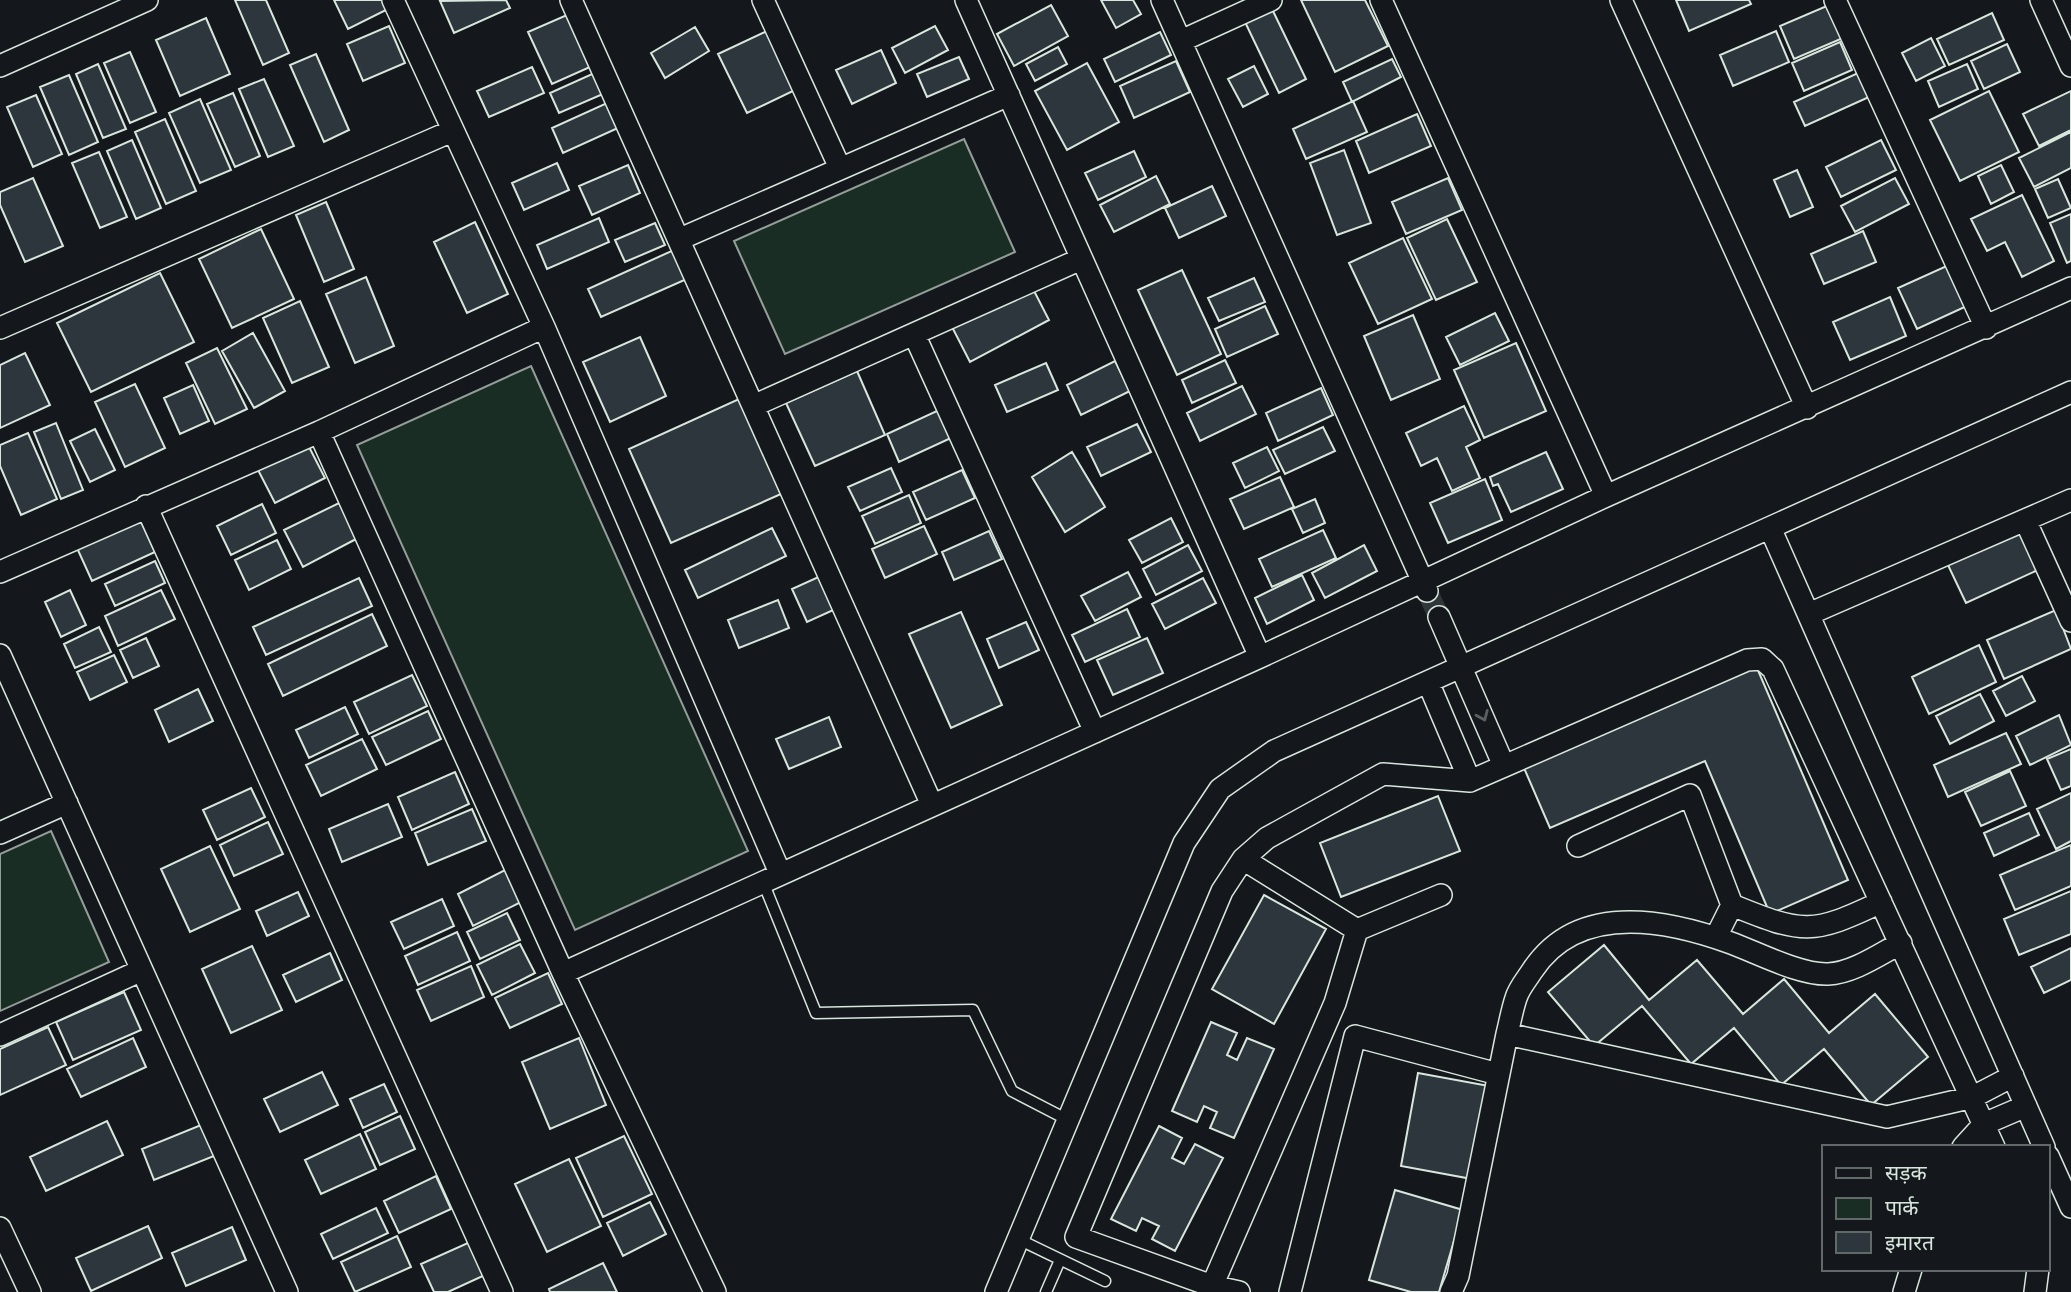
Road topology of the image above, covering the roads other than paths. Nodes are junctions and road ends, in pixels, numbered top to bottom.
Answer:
1 (146, 0) edge
2 (393, 0) edge
3 (571, 0) edge
4 (762, 0) edge
5 (966, 0) edge
6 (1162, 0) edge
7 (1271, 0) edge
8 (1381, 0) edge
9 (1621, 0) edge
10 (1835, 0) edge
11 (2041, 0) edge
12 (1181, 41) junction
13 (0, 66) edge
14 (2071, 66) edge
15 (1010, 95) junction
16 (452, 131) junction
17 (840, 168) junction
18 (680, 239) junction
19 (1081, 259) junction
20 (2071, 288) edge
21 (544, 327) junction
22 (0, 328) edge
23 (1986, 328) junction
24 (914, 334) junction
25 (2071, 392) edge
26 (752, 406) junction
27 (1807, 408) junction
28 (319, 432) junction
29 (1605, 496) junction
30 (2071, 500) edge
31 (146, 506) junction
32 (2026, 522) junction
33 (1771, 530) junction
34 (0, 572) edge
35 (1425, 586) junction
36 (1809, 614) junction
37 (1439, 617) tunnel mouth
38 (2071, 621) edge
39 (0, 655) edge
40 (1260, 657) junction
41 (1462, 667) junction
42 (1428, 682) junction
43 (1096, 732) junction
44 (1504, 766) junction
45 (1470, 780) junction
46 (67, 803) junction
47 (932, 806) junction
48 (0, 833) edge
49 (1578, 846) dead end
50 (1243, 859) junction
51 (772, 878) junction
52 (1441, 895) dead end
53 (1881, 902) junction
54 (1732, 905) junction
55 (1357, 930) junction
56 (1716, 937) junction
57 (1901, 943) junction
58 (142, 970) junction
59 (563, 974) junction
60 (1507, 1034) junction
61 (0, 1035) edge
62 (1498, 1074) junction
63 (2013, 1076) junction
64 (1973, 1097) junction
65 (2026, 1106) junction
66 (1068, 1120) junction
67 (1984, 1124) junction
68 (1965, 1145) edge
69 (1993, 1145) edge
70 (2047, 1145) edge
71 (2054, 1157) edge
72 (2071, 1207) edge
73 (0, 1228) edge
74 (1018, 1239) junction
75 (1060, 1260) junction
76 (1910, 1271) edge
77 (2038, 1271) edge
78 (1105, 1281) dead end
79 (1212, 1286) junction
80 (30, 1292) edge
81 (287, 1292) edge
82 (502, 1292) edge
83 (715, 1292) edge
84 (996, 1292) edge
85 (1046, 1292) edge
86 (1239, 1292) edge
87 (1290, 1292) edge
88 (1451, 1292) edge
89 (1904, 1292) edge
90 (2035, 1292) edge

1 - 13 street
2 - 16 street
3 - 18 street
4 - 17 street
5 - 15 street
6 - 12 street
7 - 12 street
8 - 29 street
9 - 27 street
10 - 23 street
11 - 14 street
12 - 35 street
15 - 17 street
15 - 19 street
16 - 21 street
16 - 22 street
17 - 18 street
18 - 26 street
19 - 24 street
19 - 40 street
20 - 23 street
21 - 28 street
21 - 51 street
23 - 27 street
24 - 26 street
24 - 43 street
25 - 33 street
26 - 47 street
27 - 29 street
28 - 31 street
28 - 59 street
29 - 35 street
30 - 32 street
31 - 34 street
31 - 82 street
32 - 36 street
32 - 38 street
33 - 36 street
33 - 41 street
35 - 40 street
36 - 63 street
37 - 41 street
39 - 46 street
40 - 43 street
41 - 42 street
41 -> 44 street
42 - 45 street
42 - 66 street
43 - 47 street
44 - 45 street
44 - 53 street
45 - 50 street
46 - 48 street
46 - 58 street
47 - 51 street
49 - 54 street
50 - 55 street
50 - 79 street
51 - 59 street
51 - 66 lane
52 - 55 street
53 - 54 street
53 - 57 street
54 - 56 street
55 - 79 street
56 - 57 street
56 - 60 street
57 - 64 street
58 - 61 street
58 - 81 street
59 - 83 street
60 - 62 street
60 - 64 street
62 - 87 street
62 - 88 street
63 - 64 street
63 - 65 street
64 - 67 street
65 - 67 street
65 - 70 street
66 - 74 street
67 - 68 street
67 - 69 street
71 - 72 street
73 - 80 street
74 - 75 lane
74 - 84 street
75 - 78 lane
75 - 85 lane
76 - 89 street
77 - 90 street
79 - 86 street

